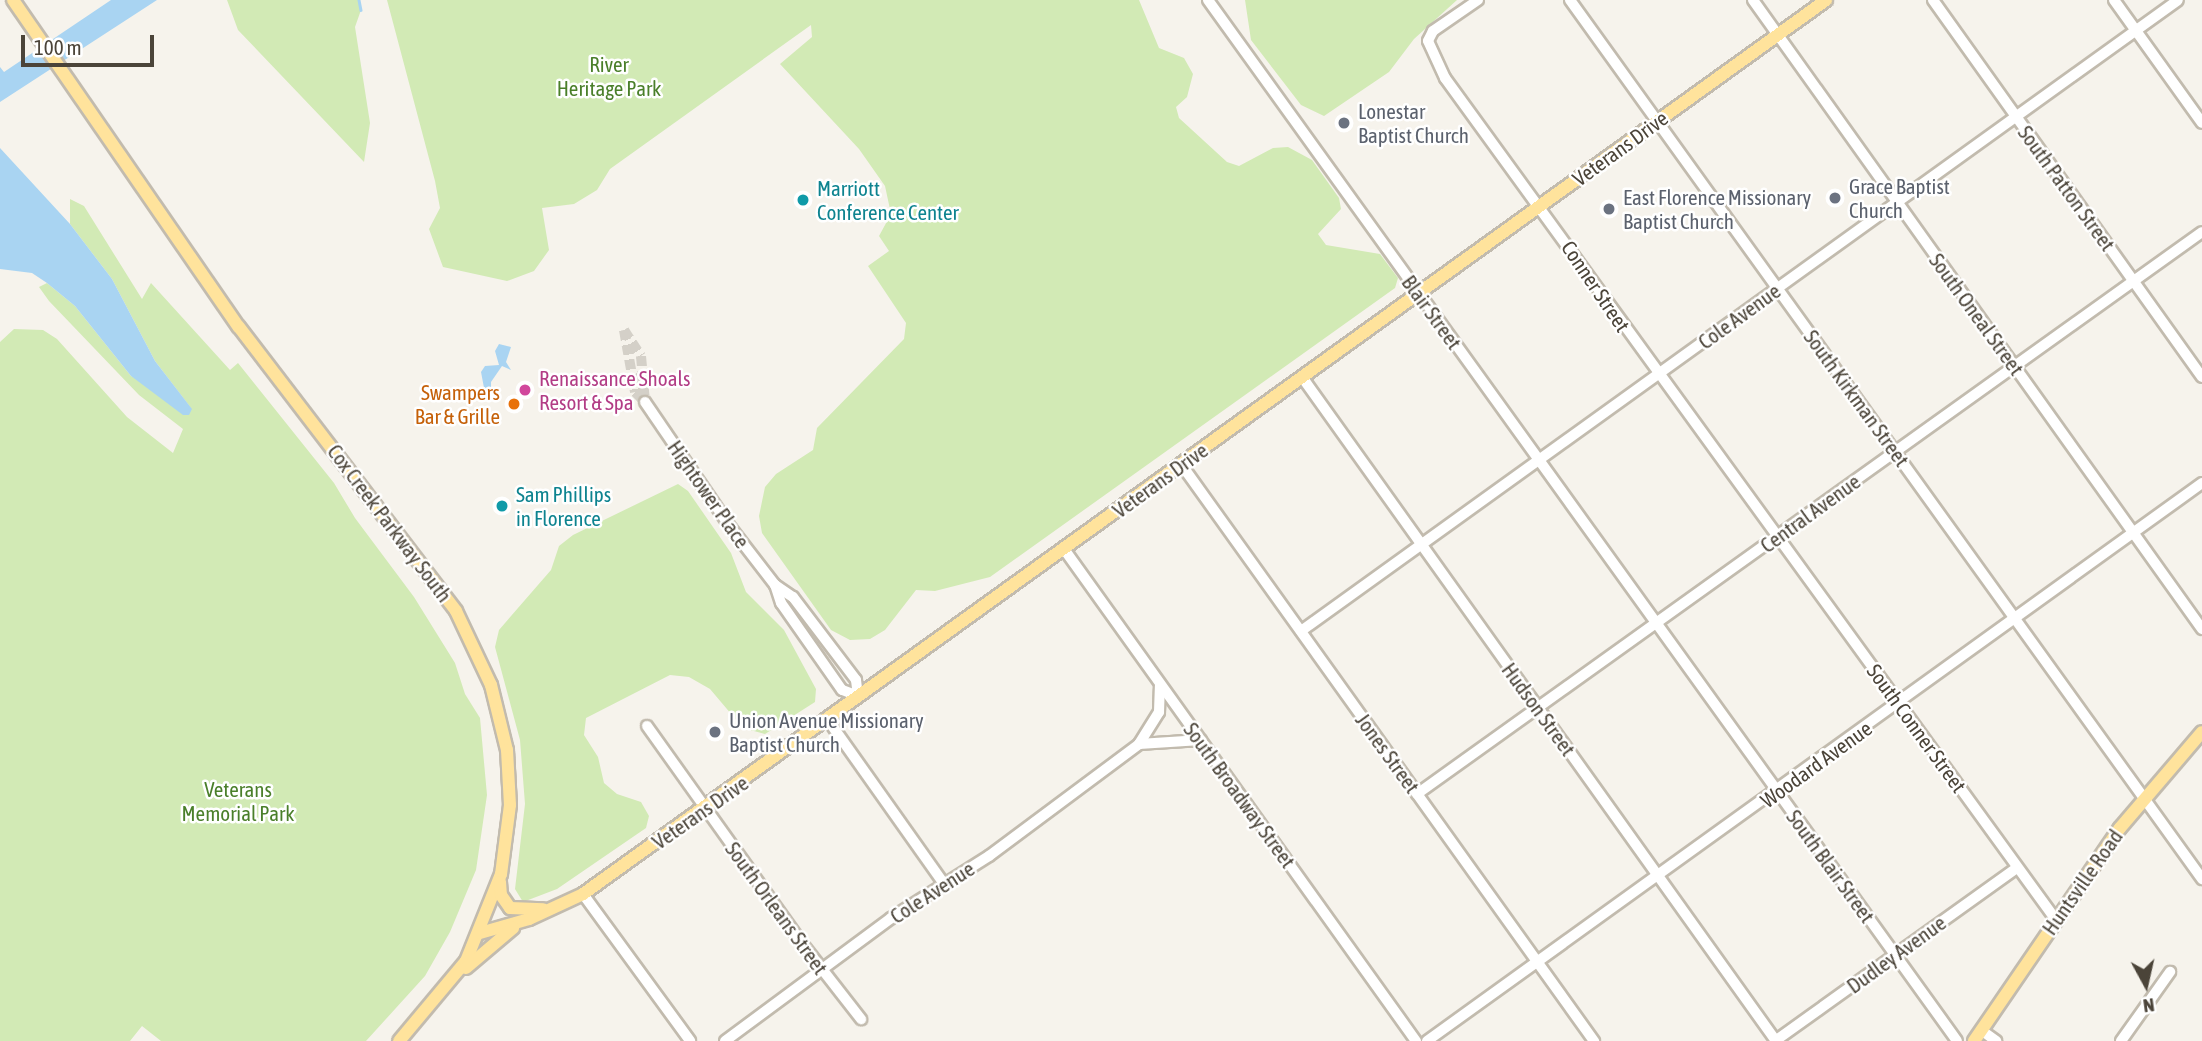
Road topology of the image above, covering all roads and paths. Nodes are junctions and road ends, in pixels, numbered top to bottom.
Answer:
1 (13, 0) edge
2 (1208, 0) edge
3 (1478, 0) edge
4 (1570, 0) edge
5 (1753, 0) edge
6 (1826, 0) edge
7 (1933, 0) edge
8 (2113, 0) edge
9 (2178, 0) edge
10 (2136, 31) junction
11 (1777, 34) junction
12 (2016, 117) junction
13 (1657, 121) junction
14 (2202, 123) edge
15 (1897, 202) junction
16 (1540, 206) junction
17 (2202, 232) edge
18 (2134, 281) junction
19 (1778, 288) junction
20 (1419, 294) junction
21 (2014, 366) junction
22 (1660, 373) junction
23 (1302, 377) junction
24 (2202, 377) edge
25 (645, 402) dead end
26 (1895, 452) junction
27 (1538, 461) junction
28 (1181, 464) junction
29 (2202, 483) edge
30 (2134, 533) junction
31 (1778, 536) junction
32 (1422, 544) junction
33 (1064, 549) junction
34 (775, 585) junction
35 (2016, 619) junction
36 (1655, 624) junction
37 (2202, 629) edge
38 (1301, 631) junction
39 (1156, 677) junction
40 (858, 696) junction
41 (1898, 704) junction
42 (1538, 707) junction
43 (828, 720) junction
44 (647, 726) dead end
45 (2202, 732) edge
46 (1201, 740) junction
47 (1139, 744) junction
48 (1777, 792) junction
49 (1417, 794) junction
50 (2144, 796) junction
51 (705, 809) junction
52 (2017, 868) junction
53 (500, 874) junction
54 (1659, 876) junction
55 (2202, 879) edge
56 (944, 884) junction
57 (583, 894) junction
58 (554, 909) junction
59 (529, 919) junction
60 (2056, 920) junction
61 (480, 933) junction
62 (1895, 955) junction
63 (1539, 963) junction
64 (822, 969) junction
65 (2170, 972) dead end
66 (449, 986) junction
67 (862, 1019) dead end
68 (1978, 1036) edge
69 (400, 1041) edge
70 (690, 1041) edge
71 (725, 1041) edge
72 (1416, 1041) edge
73 (1427, 1041) edge
74 (1594, 1041) edge
75 (1776, 1041) edge
76 (1958, 1041) edge
77 (1996, 1041) edge
78 (2121, 1041) edge

1 - 53 main road, Cox Creek Parkway South
2 - 20 street, Blair Street
3 - 16 street, Conner Street
4 - 13 street, South Kirkman Street
5 - 11 street, South Oneal Street
6 - 11 main road, Veterans Drive
7 - 12 street, South Patton Street
8 - 10 street
9 - 10 street, Cole Avenue
10 - 12 street, Cole Avenue
10 - 14 street
11 - 13 main road, Veterans Drive
11 - 15 street, South Oneal Street
12 - 15 street, Cole Avenue
12 - 18 street, South Patton Street
13 - 16 main road, Veterans Drive
13 - 19 street, South Kirkman Street
15 - 19 street, Cole Avenue
15 - 21 street, South Oneal Street
16 - 20 main road, Veterans Drive
16 - 22 street, Conner Street
17 - 18 street, Central Avenue
18 - 21 street, Central Avenue
18 - 24 street, South Patton Street
19 - 22 street, Cole Avenue
19 - 26 street, South Kirkman Street
20 - 23 main road, Veterans Drive
20 - 27 street, Blair Street
21 - 26 street, Central Avenue
21 - 30 street, South Oneal Street
22 - 27 street, Cole Avenue
22 - 31 street, Conner Street
23 - 28 main road, Veterans Drive
23 - 32 street, Hudson Street
25 - 34 street, Hightower Place
26 - 31 street, Central Avenue
26 - 35 street, South Kirkman Street
27 - 32 street, Cole Avenue
27 - 36 street, Blair Street
28 - 33 main road, Veterans Drive
28 - 38 street, Jones Street
29 - 30 street, Woodard Avenue
30 - 35 street, Woodard Avenue
30 - 37 street, South Oneal Street
31 - 36 street, Central Avenue
31 - 41 street, South Conner Street
32 - 38 street, Cole Avenue
32 - 42 street, Hudson Street
33 - 39 street, South Broadway Street
33 - 40 main road, Veterans Drive
34 - 40 street, Hightower Place
34 - 40 street, Hightower Place
35 - 41 street, Woodard Avenue
35 - 50 street, South Kirkman Street
36 - 42 street, Central Avenue
36 - 48 street, South Blair Street
38 - 49 street, Jones Street
39 - 46 street, South Broadway Street
39 - 47 street, Cole Avenue
40 - 43 main road, Veterans Drive
41 - 48 street, Woodard Avenue
41 - 52 street, South Conner Street
42 - 49 street, Central Avenue
42 - 54 street, Hudson Street
43 - 51 main road, Veterans Drive
43 - 56 street
44 - 51 street, South Orleans Street
45 - 50 main road, Huntsville Road
46 - 47 street
46 - 72 street, South Broadway Street
47 - 56 street, Cole Avenue
48 - 54 street, Woodard Avenue
48 - 62 street, South Blair Street
49 - 63 street, Jones Street
50 - 55 street, South Kirkman Street
50 - 60 main road, Huntsville Road
51 - 57 main road, Veterans Drive
51 - 64 street, South Orleans Street
52 - 60 street, South Conner Street
52 - 62 street, Dudley Avenue
53 - 58 main road
53 - 61 main road, Cox Creek Parkway South
54 - 63 street, Woodard Avenue
54 - 75 street, Hudson Street
56 - 64 street, Cole Avenue
57 - 58 main road, Veterans Drive
57 - 70 street
58 - 59 main road, Veterans Drive
59 - 61 main road, Veterans Drive
59 - 66 main road
60 - 68 main road, Huntsville Road
61 - 66 main road, Cox Creek Parkway South
62 - 75 street, Dudley Avenue
62 - 76 street, South Blair Street
63 - 73 street, Woodard Avenue
63 - 74 street, Jones Street
64 - 67 street, South Orleans Street
64 - 71 street, Cole Avenue
65 - 78 street
66 - 69 main road
68 - 77 street

